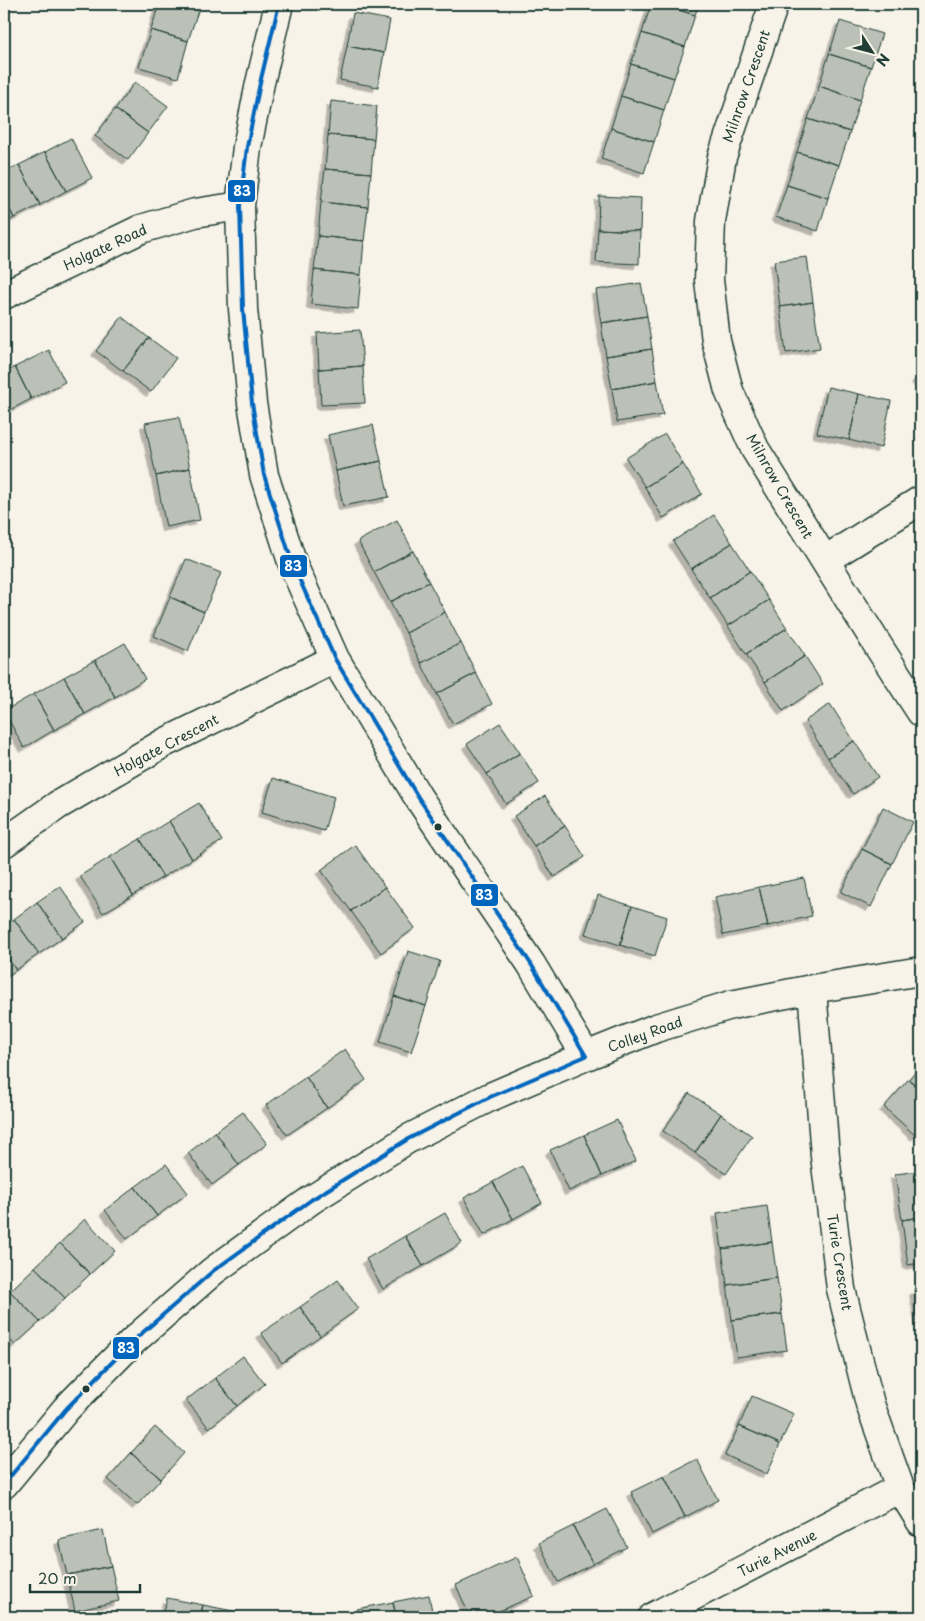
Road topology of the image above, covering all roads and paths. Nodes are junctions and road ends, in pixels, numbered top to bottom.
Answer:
1 (279, 4) edge
2 (774, 4) edge
3 (240, 206) junction
4 (4, 295) edge
5 (921, 500) edge
6 (824, 560) junction
7 (335, 659) junction
8 (921, 712) edge
9 (4, 844) edge
10 (921, 972) edge
11 (812, 989) junction
12 (586, 1056) junction
13 (4, 1484) edge
14 (900, 1488) junction
15 (921, 1522) edge
16 (653, 1617) edge

1 - 3 street
2 - 6 street, Milnrow Crescent
3 - 4 street, Holgate Road
3 - 7 street
5 - 6 street
6 - 8 street, Milnrow Crescent
7 - 9 street, Holgate Crescent
7 - 12 street
10 - 11 street, Colley Road
11 - 12 street, Colley Road
11 - 14 street, Turie Crescent
12 - 13 street, Colley Road
14 - 15 street, Turie Crescent
14 - 16 street, Turie Avenue

